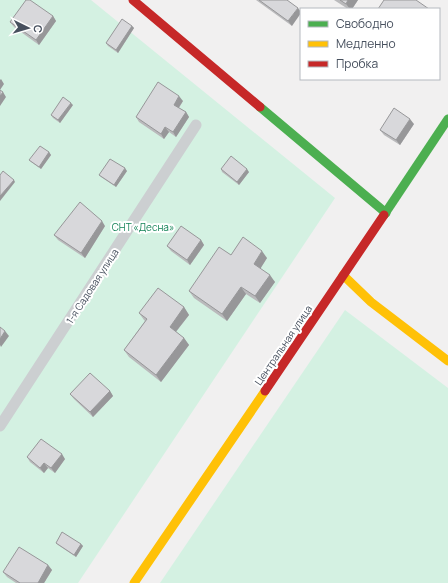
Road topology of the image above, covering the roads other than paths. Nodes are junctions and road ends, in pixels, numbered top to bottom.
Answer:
1 (133, 0) edge
2 (448, 119) edge
3 (196, 125) dead end
4 (386, 213) junction
5 (343, 275) junction
6 (448, 361) edge
7 (0, 426) edge
8 (134, 583) edge

1 - 4 street
2 - 4 street, Центральная улица
3 - 7 lane, 1-я Садовая улица
4 - 5 street, Центральная улица
5 - 6 street
5 - 8 street, Центральная улица

